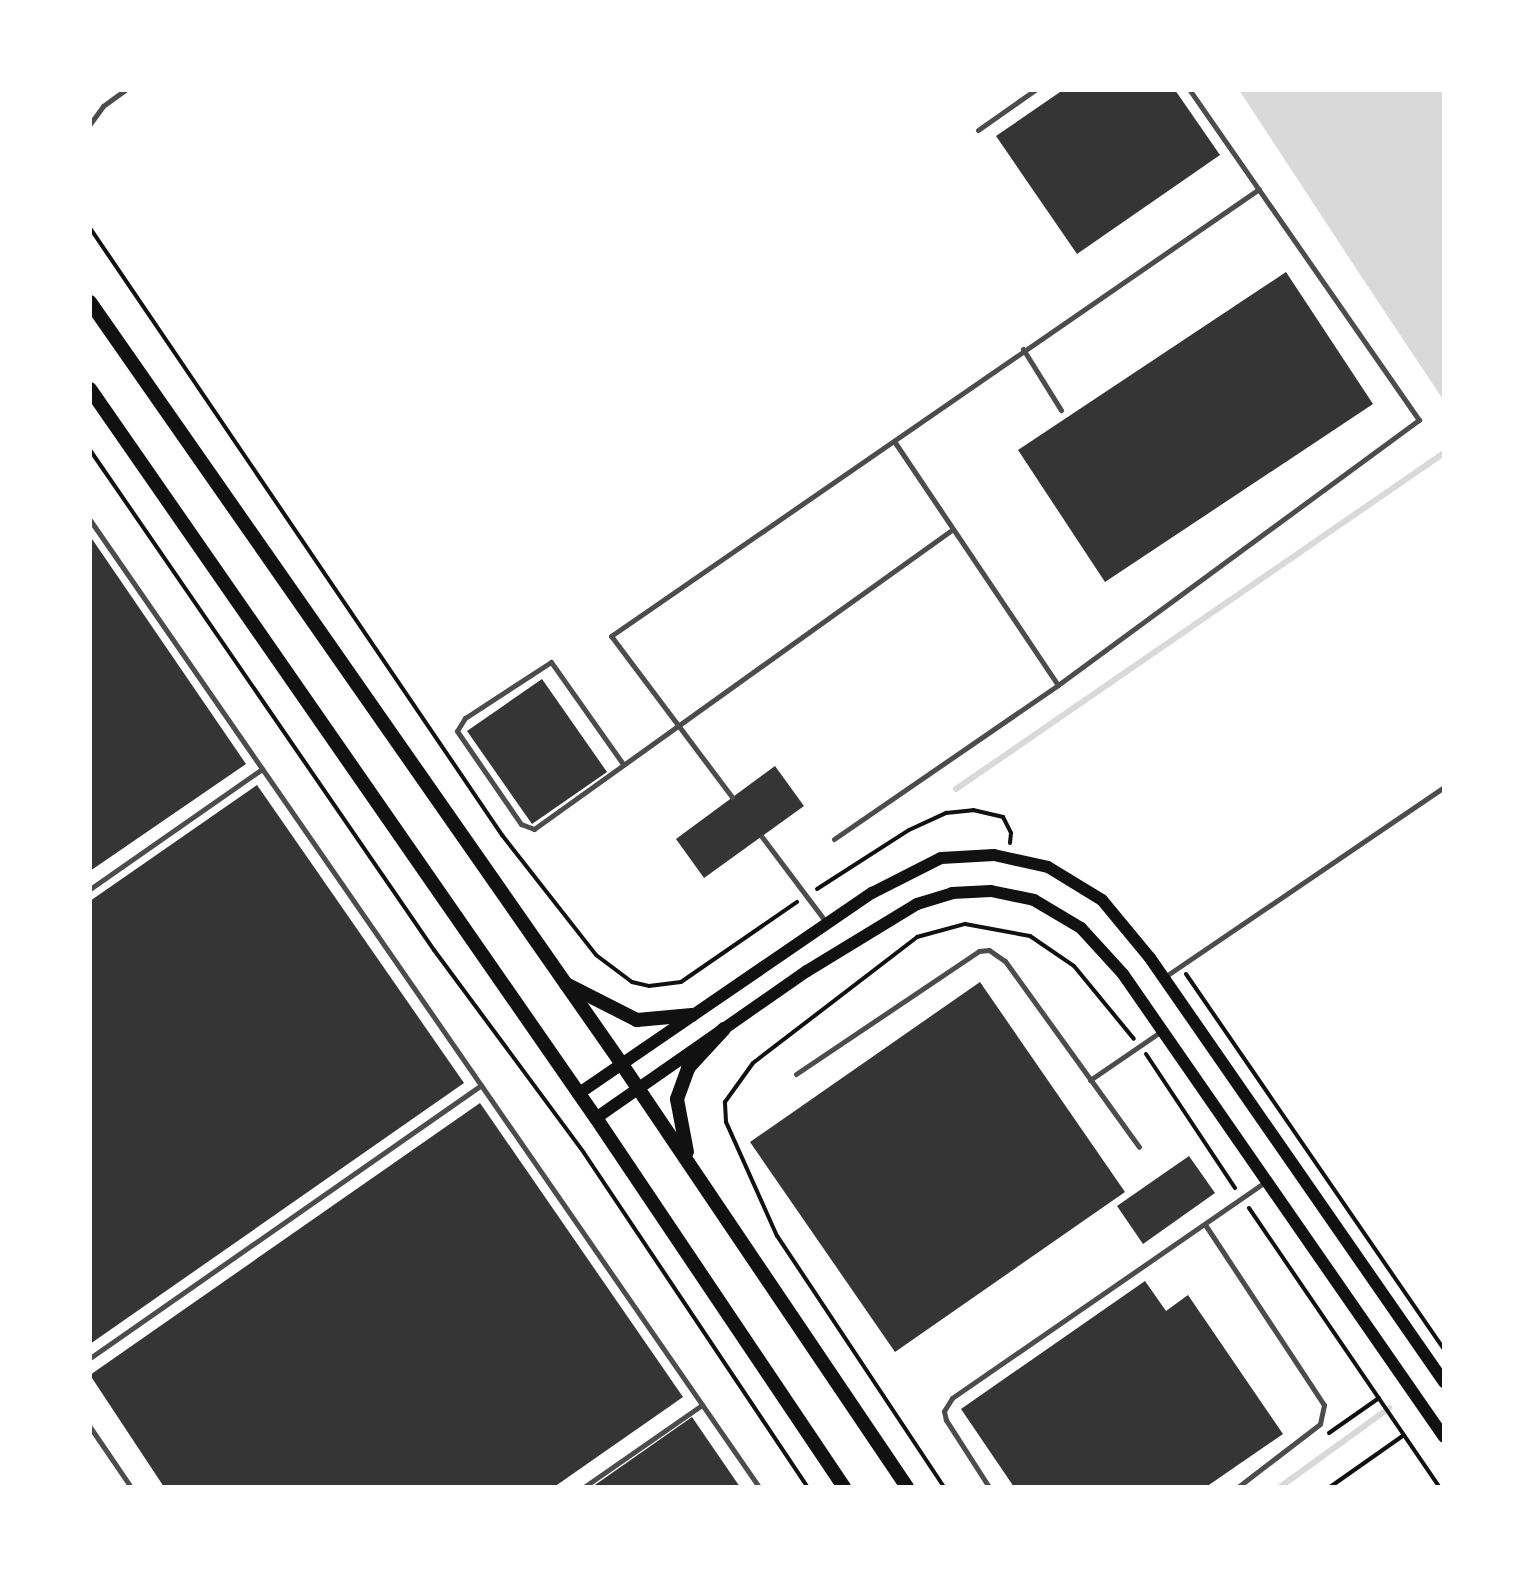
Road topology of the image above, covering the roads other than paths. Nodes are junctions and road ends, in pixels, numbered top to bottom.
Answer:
1 (126, 90) edge
2 (1035, 90) edge
3 (1190, 90) edge
4 (90, 124) edge
5 (978, 130) dead end
6 (1260, 189) junction
7 (90, 302) edge
8 (1022, 349) junction
9 (90, 389) edge
10 (1062, 410) dead end
11 (894, 441) junction
12 (90, 520) edge
13 (953, 529) junction
14 (1058, 685) junction
15 (677, 724) junction
16 (623, 764) junction
17 (262, 769) junction
18 (1444, 787) edge
19 (732, 797) dead end
20 (762, 836) dead end
21 (834, 839) dead end
22 (90, 889) edge
23 (827, 923) junction
24 (1164, 978) junction
25 (561, 981) junction
26 (692, 1014) junction
27 (724, 1029) junction
28 (1162, 1031) junction
29 (620, 1063) junction
30 (796, 1074) dead end
31 (1090, 1080) junction
32 (481, 1086) junction
33 (637, 1088) junction
34 (578, 1094) junction
35 (596, 1118) junction
36 (1139, 1147) dead end
37 (695, 1173) junction
38 (1267, 1181) junction
39 (1206, 1226) junction
40 (90, 1358) edge
41 (1444, 1382) edge
42 (702, 1405) junction
43 (90, 1428) edge
44 (1444, 1437) edge
45 (130, 1487) edge
46 (584, 1487) edge
47 (759, 1487) edge
48 (844, 1487) edge
49 (906, 1487) edge
50 (990, 1487) edge
51 (1238, 1487) edge

1 - 4 lane
2 - 5 lane
3 - 6 lane
6 - 8 lane
6 - 14 lane
7 - 25 main road
8 - 10 lane
8 - 11 lane
9 - 34 main road
11 - 13 lane
11 - 15 lane
12 - 17 lane
13 - 14 lane
13 - 15 lane
14 - 21 lane
15 - 16 lane
15 - 19 lane
16 - 16 lane
17 - 22 lane
17 - 32 lane
18 - 24 lane
20 - 23 lane
23 - 24 main road
23 - 26 main road
24 - 41 main road
25 - 26 main road
25 - 29 main road
26 - 29 main road
27 - 28 main road
27 - 33 main road
27 - 37 main road
28 - 31 lane
28 - 38 main road
29 - 33 main road
29 - 34 main road
30 - 31 lane
31 - 36 lane
32 - 40 lane
32 - 42 lane
33 - 35 main road
33 - 37 main road
34 - 35 main road
35 - 48 main road
37 - 49 main road
38 - 39 lane
38 - 44 main road
39 - 50 lane
39 - 51 lane
42 - 46 lane
42 - 47 lane
43 - 45 lane

